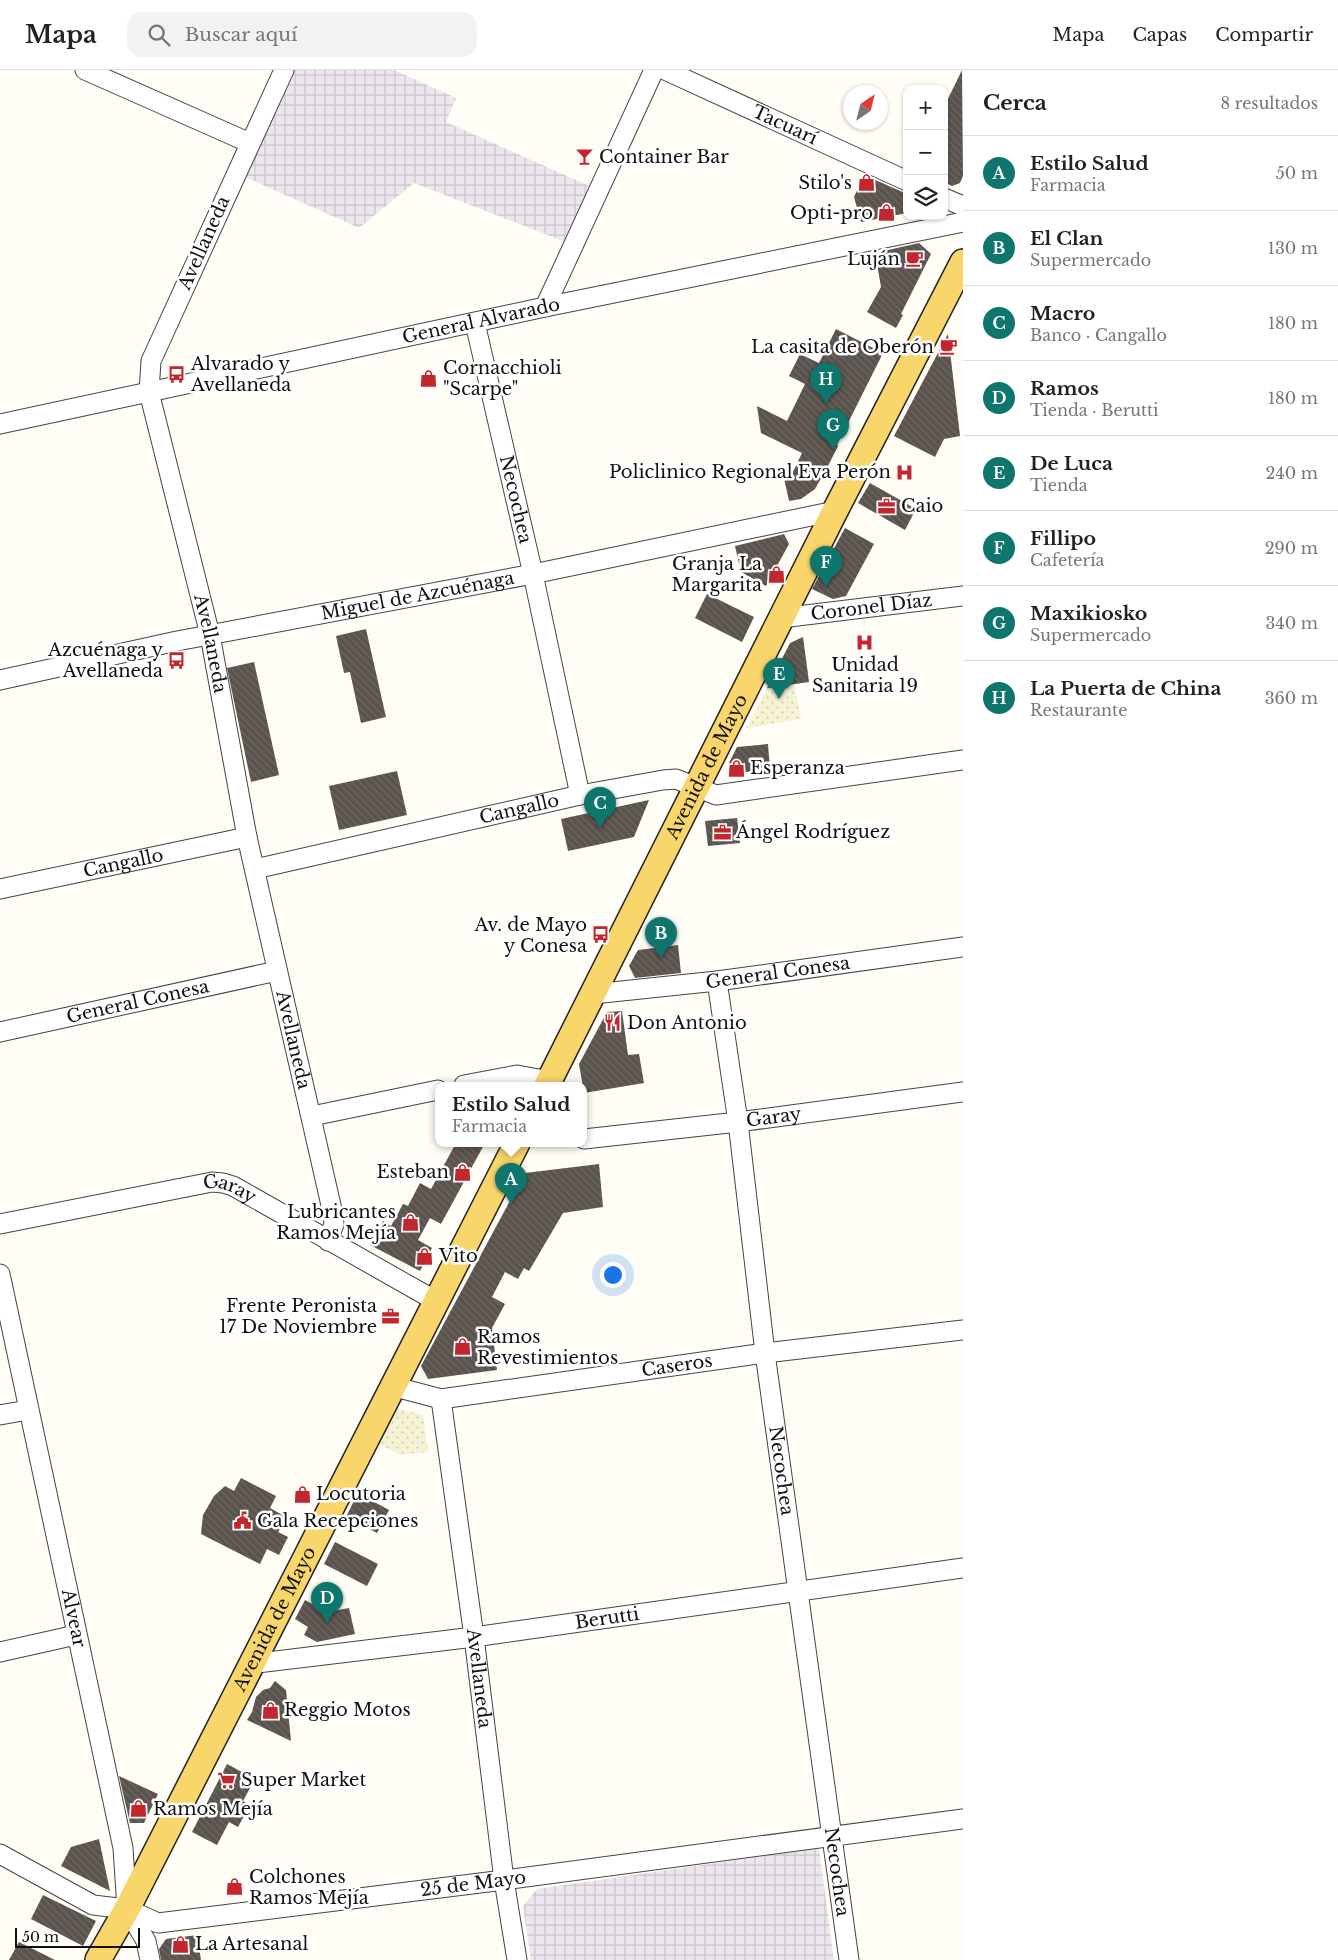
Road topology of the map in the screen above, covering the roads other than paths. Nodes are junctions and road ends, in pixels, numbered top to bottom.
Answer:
1 (85, 70) edge
2 (284, 70) edge
3 (654, 70) edge
4 (665, 70) edge
5 (250, 143) junction
6 (903, 179) edge
7 (948, 200) edge
8 (963, 206) edge
9 (963, 222) edge
10 (962, 268) edge
11 (545, 307) junction
12 (475, 323) junction
13 (149, 392) junction
14 (0, 424) edge
15 (835, 512) junction
16 (533, 574) junction
17 (963, 596) edge
18 (781, 618) junction
19 (210, 635) junction
20 (0, 680) edge
21 (963, 760) edge
22 (697, 788) junction
23 (580, 795) junction
24 (248, 837) junction
25 (255, 869) junction
26 (0, 889) edge
27 (963, 947) edge
28 (277, 971) junction
29 (717, 981) junction
30 (594, 994) junction
31 (0, 1032) edge
32 (480, 1082) edge
33 (544, 1082) edge
34 (549, 1082) edge
35 (435, 1091) edge
36 (963, 1092) edge
37 (312, 1116) junction
38 (738, 1122) junction
39 (587, 1139) edge
40 (514, 1147) edge
41 (0, 1224) edge
42 (328, 1241) junction
43 (0, 1274) edge
44 (436, 1301) junction
45 (963, 1330) edge
46 (765, 1353) junction
47 (392, 1386) junction
48 (441, 1399) junction
49 (28, 1410) junction
50 (0, 1414) edge
51 (963, 1568) edge
52 (797, 1590) junction
53 (76, 1635) junction
54 (474, 1637) junction
55 (0, 1652) edge
56 (250, 1664) junction
57 (963, 1819) edge
58 (832, 1836) junction
59 (0, 1854) edge
60 (504, 1880) junction
61 (127, 1908) junction
62 (98, 1960) edge
63 (150, 1960) edge
64 (516, 1960) edge
65 (849, 1960) edge

1 - 5 street
2 - 5 street, Avellaneda
3 - 11 street
4 - 6 street, Tacuarí
5 - 13 street, Avellaneda
7 - 8 street
9 - 11 street, General Alvarado
10 - 15 main road, Avenida de Mayo
11 - 12 street, General Alvarado
12 - 13 street, General Alvarado
12 - 16 street, Necochea
13 - 14 street, General Alvarado
13 - 19 street, Avellaneda
15 - 16 street, Miguel de Azcuénaga
15 - 18 main road, Avenida de Mayo
16 - 19 street, Miguel de Azcuénaga
16 - 23 street, Necochea
17 - 18 street, Coronel Díaz
18 - 22 main road, Avenida de Mayo
19 - 20 street, Miguel de Azcuénaga
19 - 24 street, Avellaneda
21 - 22 street, Cangallo
22 - 23 street, Cangallo
22 - 30 main road, Avenida de Mayo
23 - 25 street, Cangallo
24 - 25 street, Avellaneda
24 - 26 street, Cangallo
25 - 28 street, Avellaneda
27 - 29 street, General Conesa
28 - 31 street, General Conesa
28 - 37 street, Avellaneda
29 - 30 street, General Conesa
29 - 38 street, Necochea
30 - 34 main road, Avenida de Mayo
32 - 33 street
35 - 37 street
36 - 38 street, Garay
37 - 42 street, Avellaneda
38 - 39 street, Garay
38 - 46 street, Necochea
40 - 44 main road, Avenida de Mayo
41 - 42 street, Garay
42 - 44 street, Garay
43 - 49 street, Alvear
44 - 47 main road, Avenida de Mayo
45 - 46 street, Caseros
46 - 48 street, Caseros
46 - 52 street, Necochea
47 - 48 street, Caseros
47 - 56 main road, Avenida de Mayo
48 - 54 street, Avellaneda
49 - 50 street
49 - 53 street, Alvear
51 - 52 street, Berutti
52 - 54 street, Berutti
52 - 58 street, Necochea
53 - 55 street
53 - 61 street, Alvear
54 - 56 street, Berutti
54 - 60 street, Avellaneda
56 - 61 main road, Avenida de Mayo
57 - 58 street, 25 de Mayo
58 - 60 street, 25 de Mayo
58 - 65 street, Necochea
59 - 61 street, 25 de Mayo
60 - 61 street, 25 de Mayo
60 - 64 street, Avellaneda
61 - 62 main road, Avenida de Mayo
61 - 63 street, Alvear

